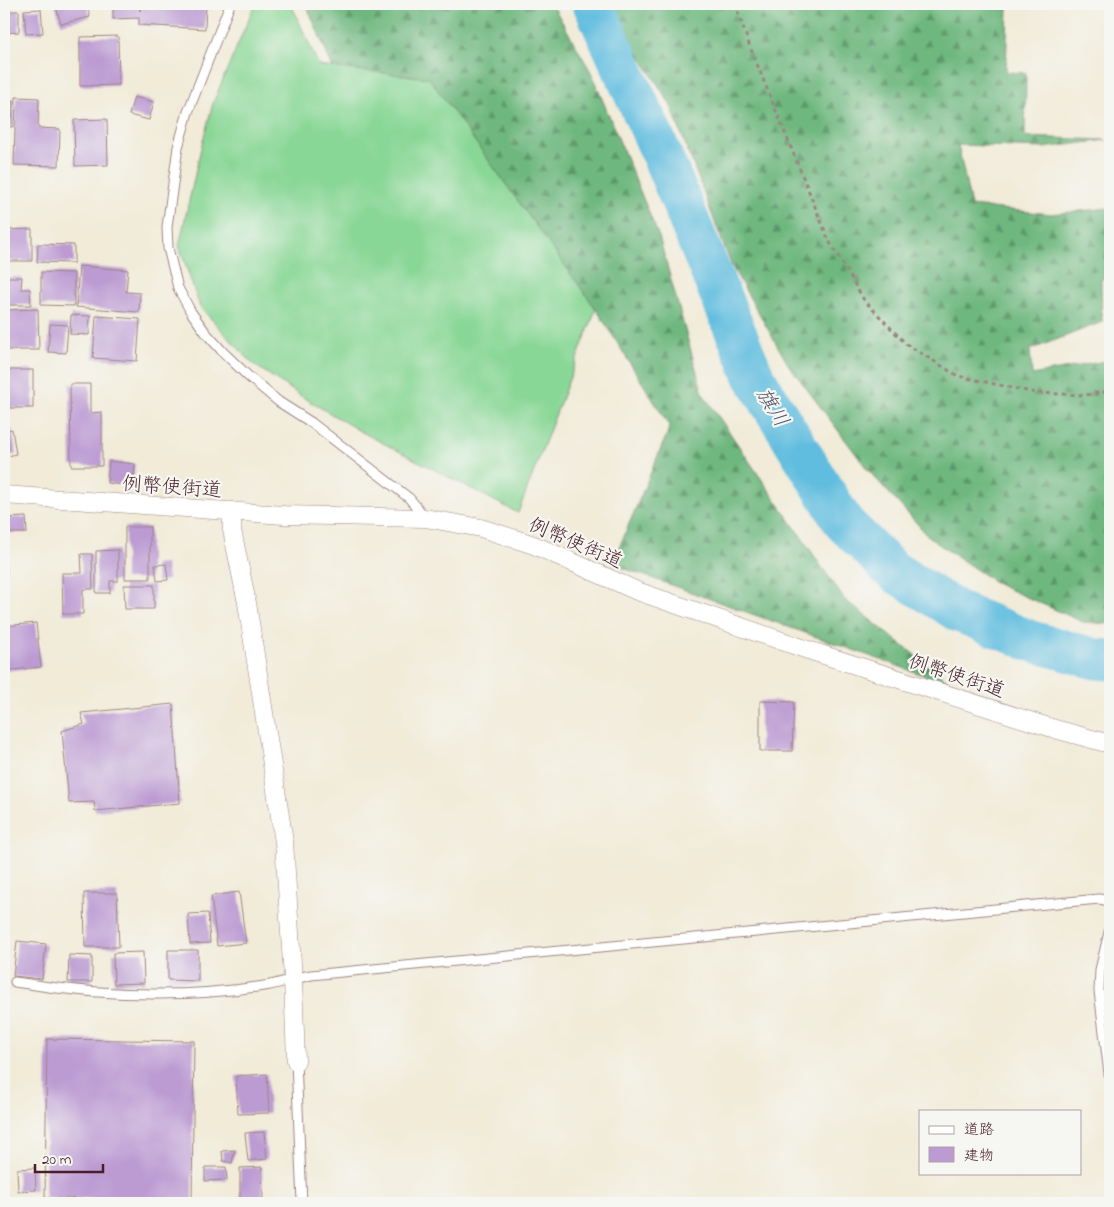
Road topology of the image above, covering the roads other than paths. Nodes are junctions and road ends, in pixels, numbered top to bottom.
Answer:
1 (230, 4) edge
2 (4, 495) edge
3 (232, 511) junction
4 (425, 518) junction
5 (1110, 744) edge
6 (1110, 900) edge
7 (1110, 928) edge
8 (293, 978) junction
9 (15, 982) dead end
10 (296, 1061) joint
11 (1110, 1082) edge
12 (302, 1203) edge

1 - 4 lane
2 - 3 street, 例幣使街道
3 - 4 street, 例幣使街道
3 - 8 street
4 - 5 street, 例幣使街道
6 - 8 lane
7 - 11 lane
8 - 9 lane
8 - 10 street
10 - 12 lane

